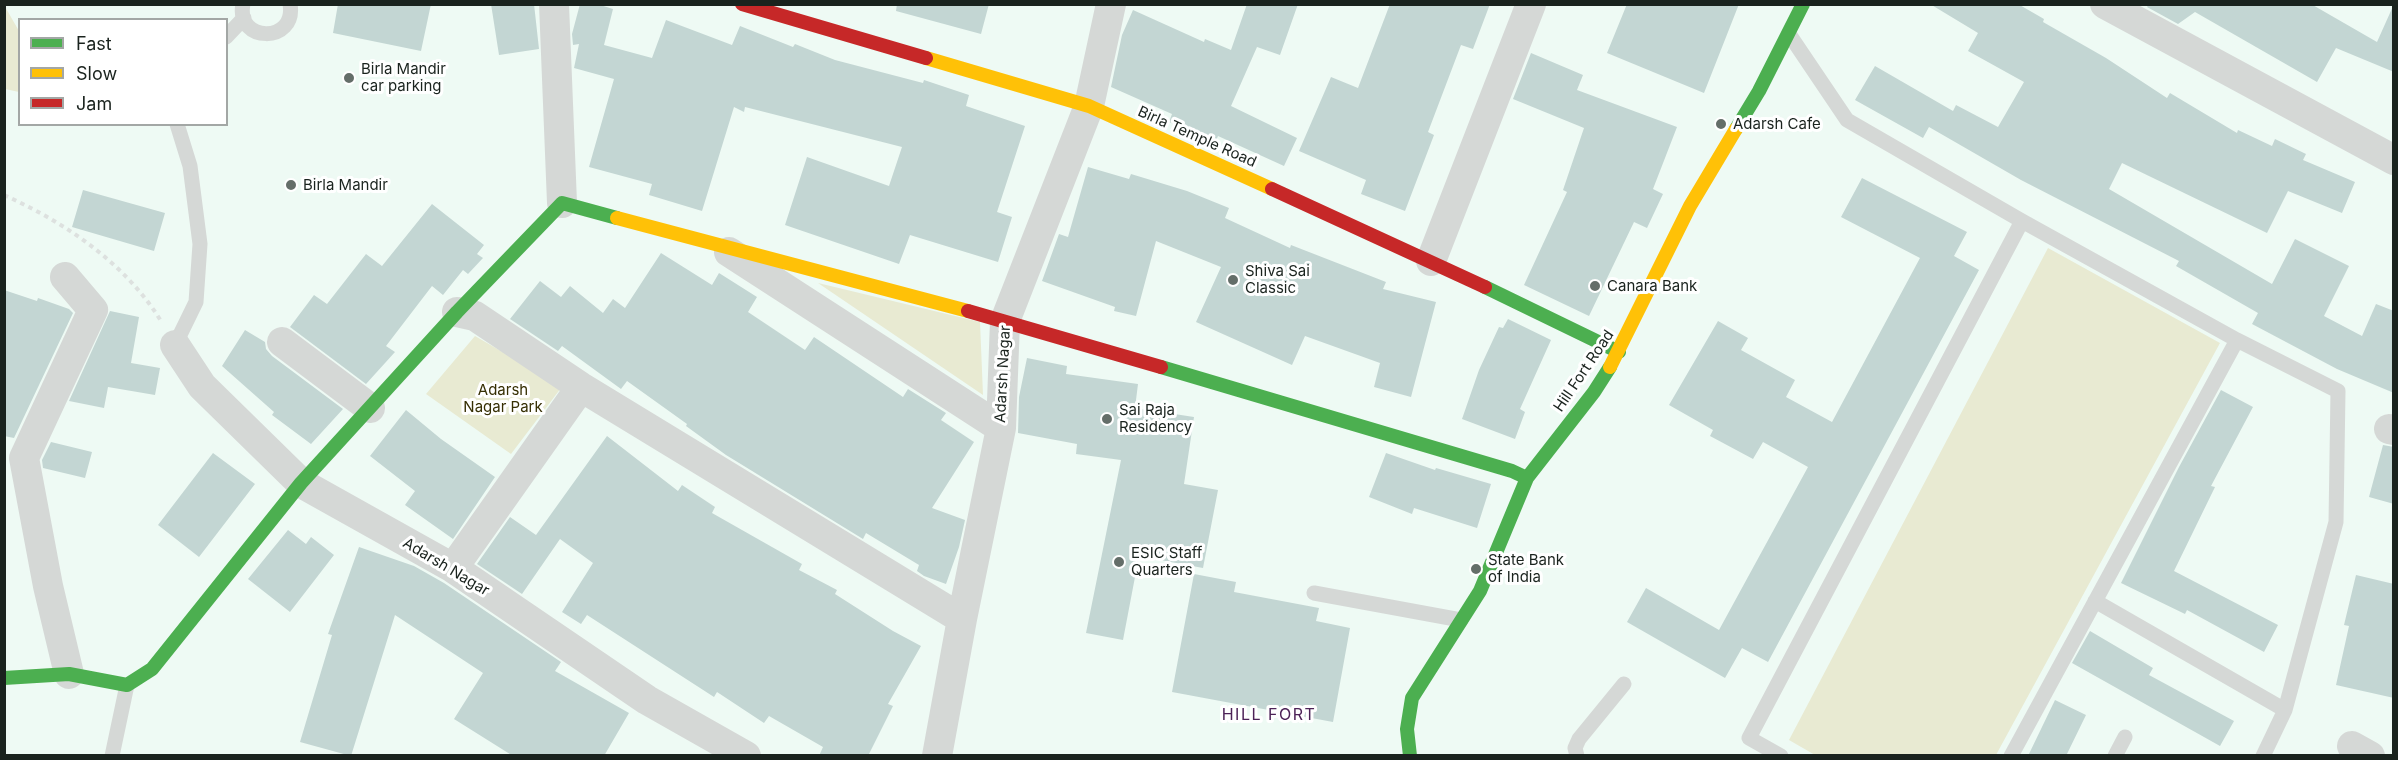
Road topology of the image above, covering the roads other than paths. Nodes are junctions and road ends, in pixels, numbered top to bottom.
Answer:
1 (290, 4) edge
2 (554, 4) edge
3 (742, 4) edge
4 (1111, 4) edge
5 (1531, 4) edge
6 (1803, 4) edge
7 (2105, 4) edge
8 (773, 9) edge
9 (244, 11) edge
10 (228, 33) edge
11 (1789, 34) junction
12 (1089, 106) junction
13 (178, 126) edge
14 (2394, 160) edge
15 (562, 203) junction
16 (2022, 221) junction
17 (719, 245) junction
18 (1431, 261) junction
19 (65, 277) dead end
20 (457, 312) junction
21 (1005, 321) junction
22 (2237, 340) junction
23 (282, 342) dead end
24 (175, 345) joint
25 (1619, 352) junction
26 (581, 387) junction
27 (370, 408) junction
28 (1001, 428) junction
29 (1527, 478) junction
30 (301, 483) junction
31 (453, 568) junction
32 (1314, 594) dead end
33 (2095, 601) junction
34 (962, 620) junction
35 (1461, 620) junction
36 (69, 674) junction
37 (4, 678) edge
38 (1624, 684) dead end
39 (127, 685) junction
40 (2285, 710) junction
41 (2125, 736) dead end
42 (112, 756) edge
43 (746, 756) edge
44 (938, 756) edge
45 (1410, 756) edge
46 (1577, 756) edge
47 (1781, 756) edge
48 (2011, 756) edge
49 (2115, 756) edge
50 (2263, 756) edge

1 - 9 lane
2 - 15 street
3 - 8 street, Birla Temple Road
4 - 12 street, Adarsh Nagar
5 - 18 street
6 - 11 street, Hill Fort Road
7 - 14 street
8 - 12 street, Birla Temple Road
9 - 10 lane
11 - 16 lane
11 - 25 street, Hill Fort Road
12 - 18 street, Birla Temple Road
12 - 21 street, Adarsh Nagar
13 - 24 lane
15 - 17 street
15 - 20 street
16 - 22 lane
16 - 47 lane
17 - 21 street
17 - 28 street
18 - 25 street, Birla Temple Road
19 - 36 street
20 - 26 street
20 - 27 street
21 - 28 street, Adarsh Nagar
21 - 29 street
22 - 33 lane
22 - 40 lane
23 - 27 street
24 - 30 street, Adarsh Nagar
25 - 29 street, Hill Fort Road
26 - 31 street
26 - 34 street
27 - 30 street
28 - 34 street, Adarsh Nagar
29 - 35 street, Hill Fort Road
30 - 31 street, Adarsh Nagar
30 - 39 street
31 - 43 street, Adarsh Nagar
32 - 35 lane
33 - 40 lane
33 - 48 lane
34 - 44 street, Adarsh Nagar
35 - 45 street, Hill Fort Road
36 - 37 street
36 - 39 street
38 - 46 lane
39 - 42 lane
40 - 50 lane
41 - 49 lane

